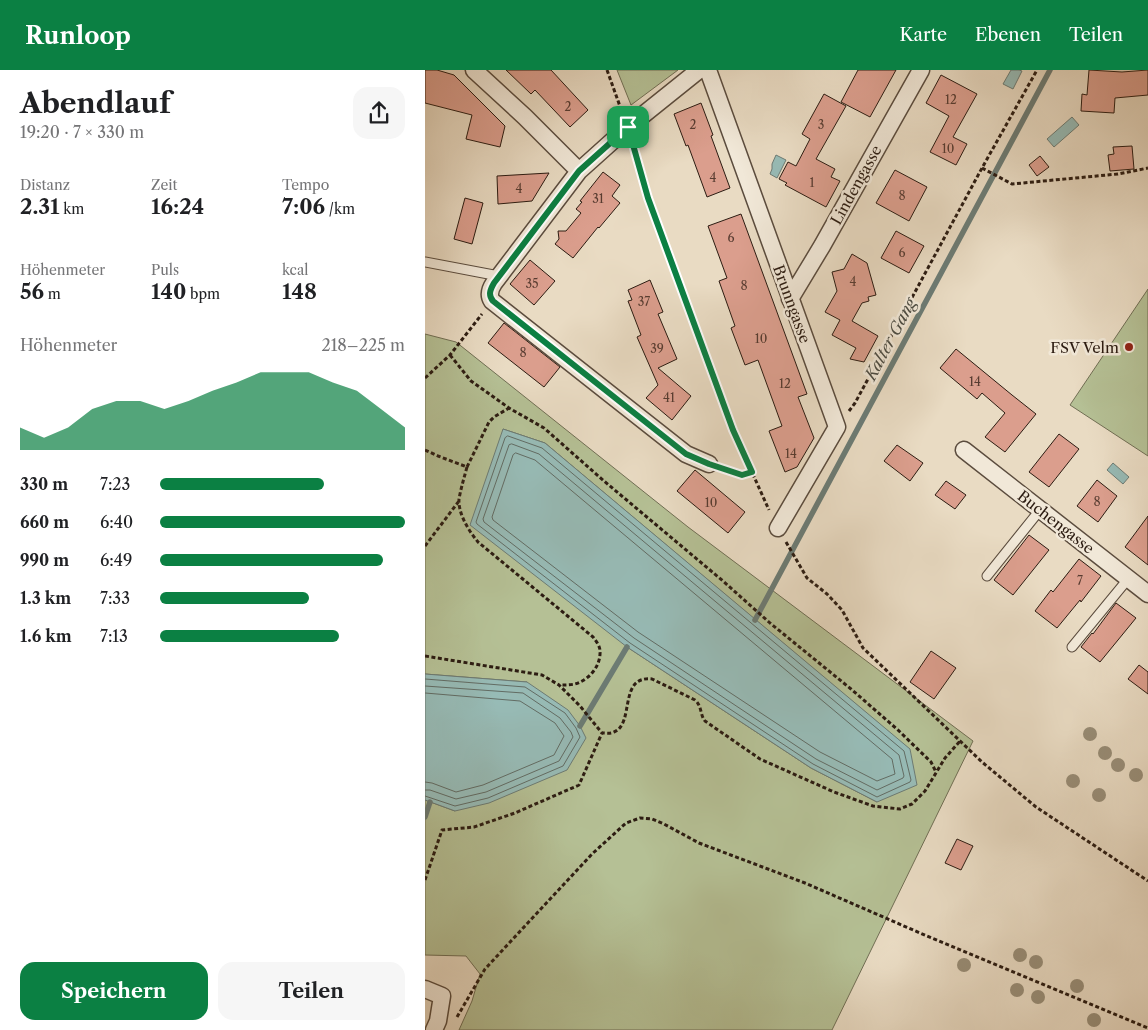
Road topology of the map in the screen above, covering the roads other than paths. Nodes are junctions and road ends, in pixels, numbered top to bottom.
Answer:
1 (473, 70) edge
2 (699, 70) edge
3 (708, 70) edge
4 (921, 70) edge
5 (579, 171) junction
6 (425, 262) edge
7 (499, 276) junction
8 (791, 299) junction
9 (964, 450) dead end
10 (709, 464) road end
11 (1040, 510) junction
12 (778, 528) road end
13 (987, 576) dead end
14 (1129, 579) junction
15 (1148, 594) edge
16 (1072, 647) dead end
17 (425, 989) edge
18 (434, 1030) edge

1 - 5 street
2 - 5 street
3 - 8 street, Brunngasse
4 - 8 street, Lindengasse
5 - 7 street
6 - 7 lane
7 - 10 street
8 - 12 street, Brunngasse
9 - 11 street, Buchengasse
11 - 13 lane
11 - 14 street, Buchengasse
14 - 15 street, Buchengasse
14 - 16 lane
17 - 18 street

